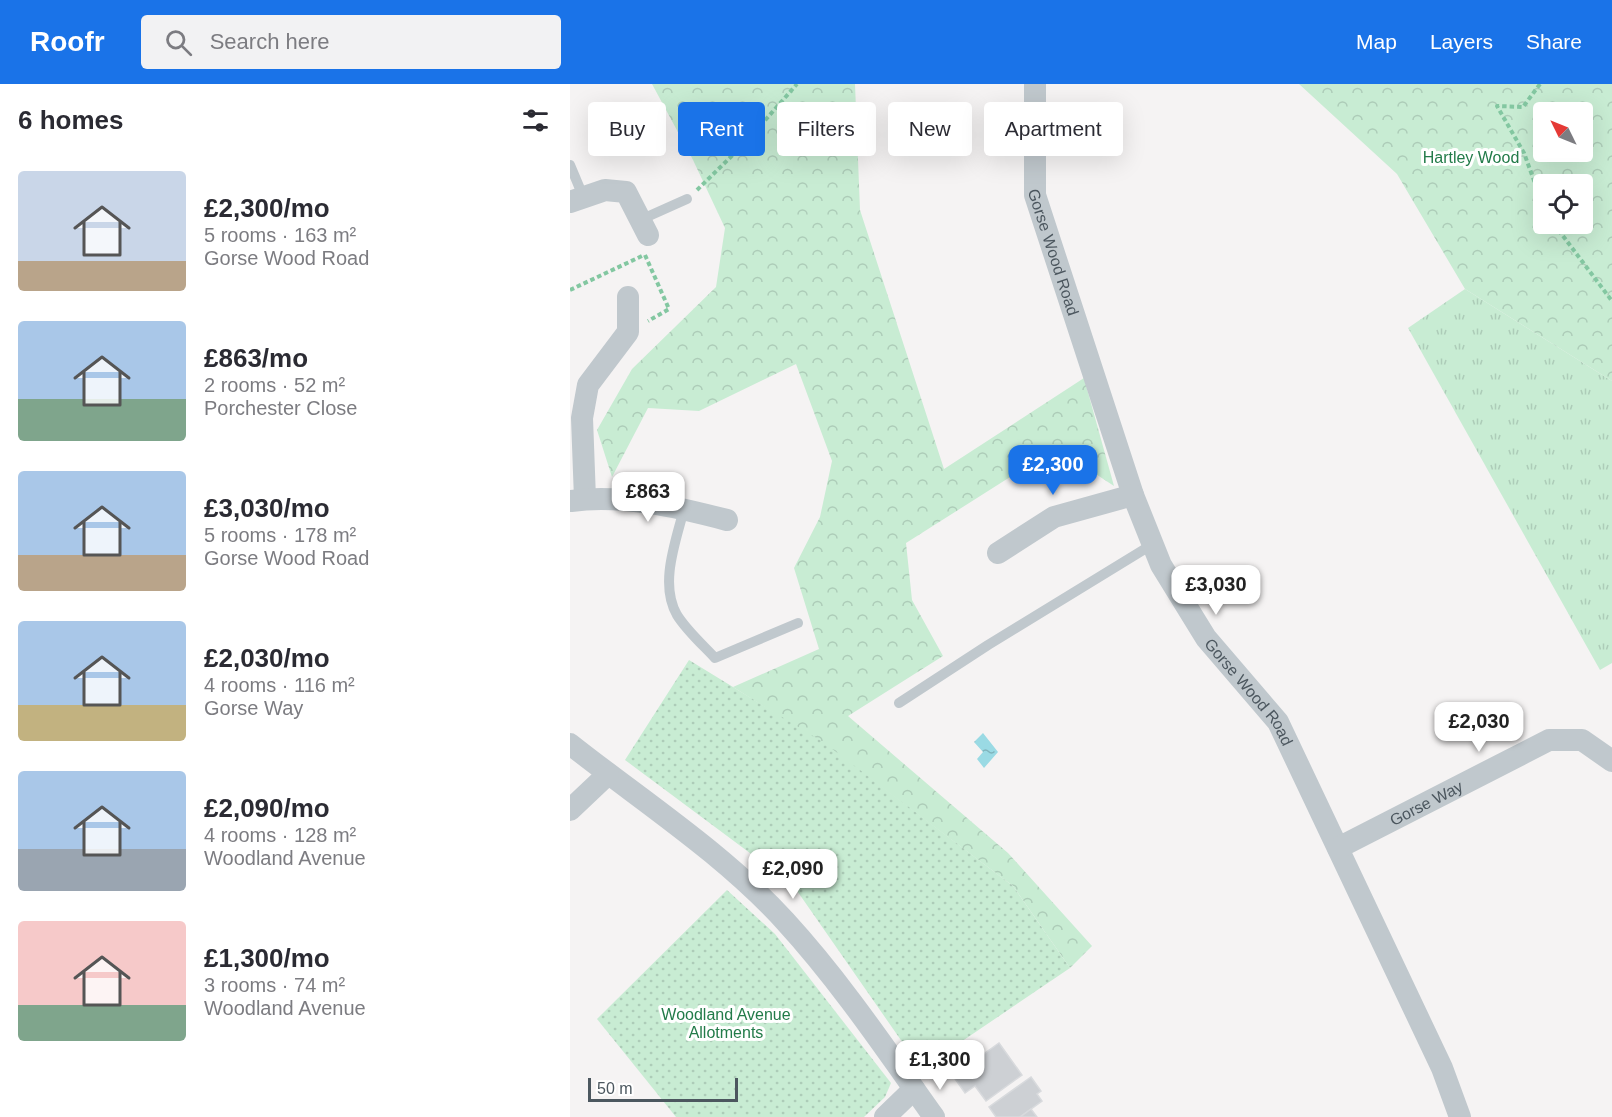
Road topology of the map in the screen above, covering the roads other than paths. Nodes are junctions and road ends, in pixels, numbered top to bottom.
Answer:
1 (1035, 84) edge
2 (570, 165) edge
3 (577, 199) edge
4 (687, 199) road end
5 (644, 237) joint
6 (628, 297) dead end
7 (578, 403) edge
8 (1133, 495) junction
9 (578, 500) edge
10 (684, 509) junction
11 (727, 520) dead end
12 (1153, 544) junction
13 (998, 553) dead end
14 (798, 623) dead end
15 (899, 704) dead end
16 (570, 744) edge
17 (1612, 762) edge
18 (608, 774) junction
19 (570, 810) edge
20 (1338, 848) junction
21 (914, 1089) junction
22 (885, 1117) edge
23 (934, 1117) edge
24 (1460, 1117) edge

1 - 8 street, Gorse Wood Road
2 - 3 lane
3 - 5 street
4 - 5 lane
6 - 7 street
7 - 9 street
8 - 12 street, Gorse Wood Road
8 - 13 street
9 - 10 street
10 - 11 street
10 - 14 lane
12 - 15 lane
12 - 20 street, Gorse Wood Road
16 - 18 street
17 - 20 street, Gorse Way
18 - 19 street
18 - 21 street
20 - 24 street, Gorse Wood Road
21 - 22 street
21 - 23 street

